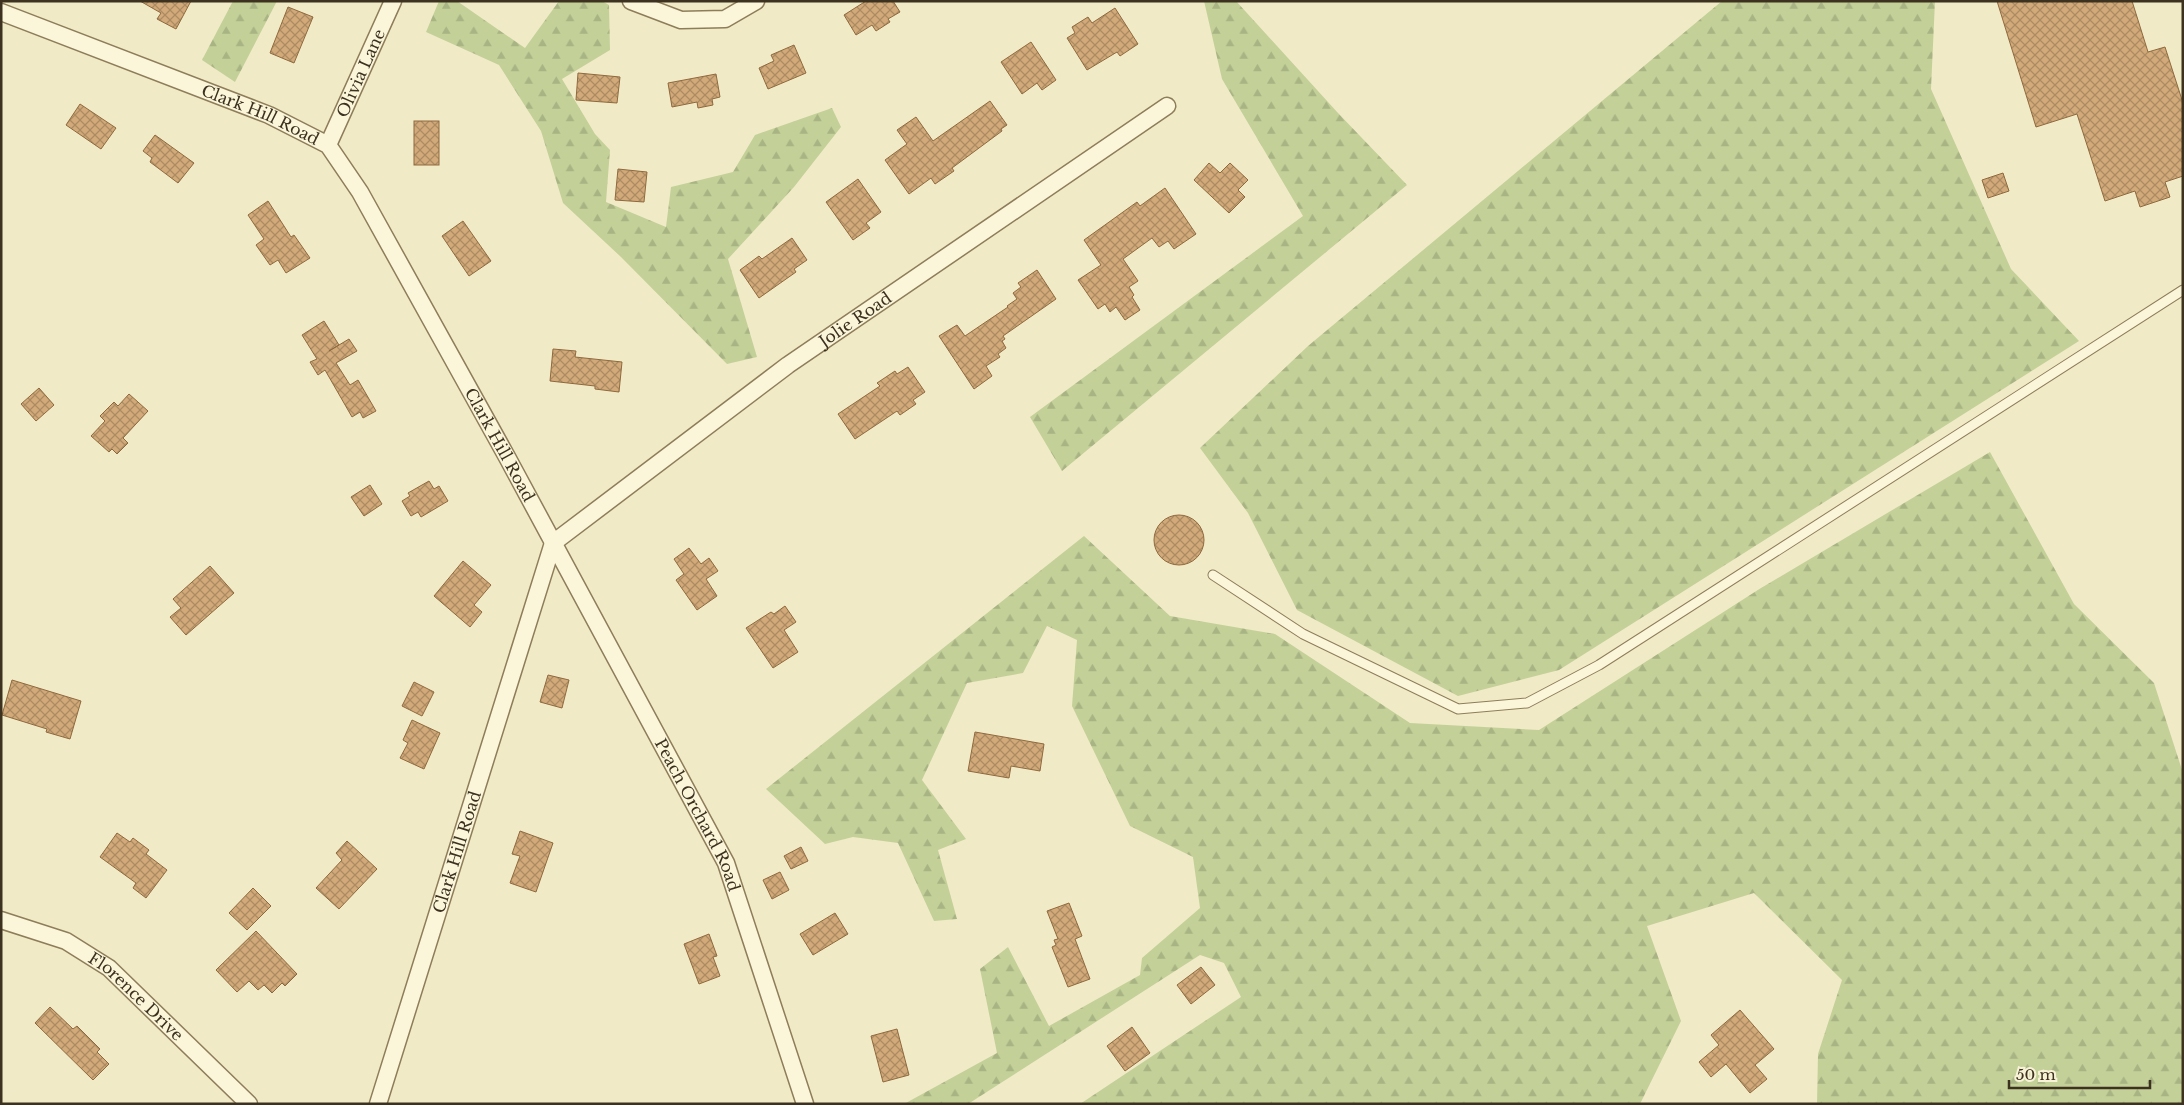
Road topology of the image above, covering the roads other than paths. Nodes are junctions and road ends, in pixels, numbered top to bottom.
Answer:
1 (393, 1) edge
2 (631, 1) edge
3 (756, 1) edge
4 (1, 12) edge
5 (1167, 106) dead end
6 (328, 145) junction
7 (2183, 290) edge
8 (553, 543) junction
9 (1213, 575) dead end
10 (1, 920) edge
11 (249, 1104) edge
12 (378, 1104) edge
13 (805, 1104) edge

1 - 6 street, Olivia Lane
2 - 3 street
4 - 6 street, Clark Hill Road
5 - 8 street, Jolie Road
6 - 8 street, Clark Hill Road
7 - 9 lane
8 - 12 street, Clark Hill Road
8 - 13 street, Peach Orchard Road
10 - 11 street, Florence Drive

